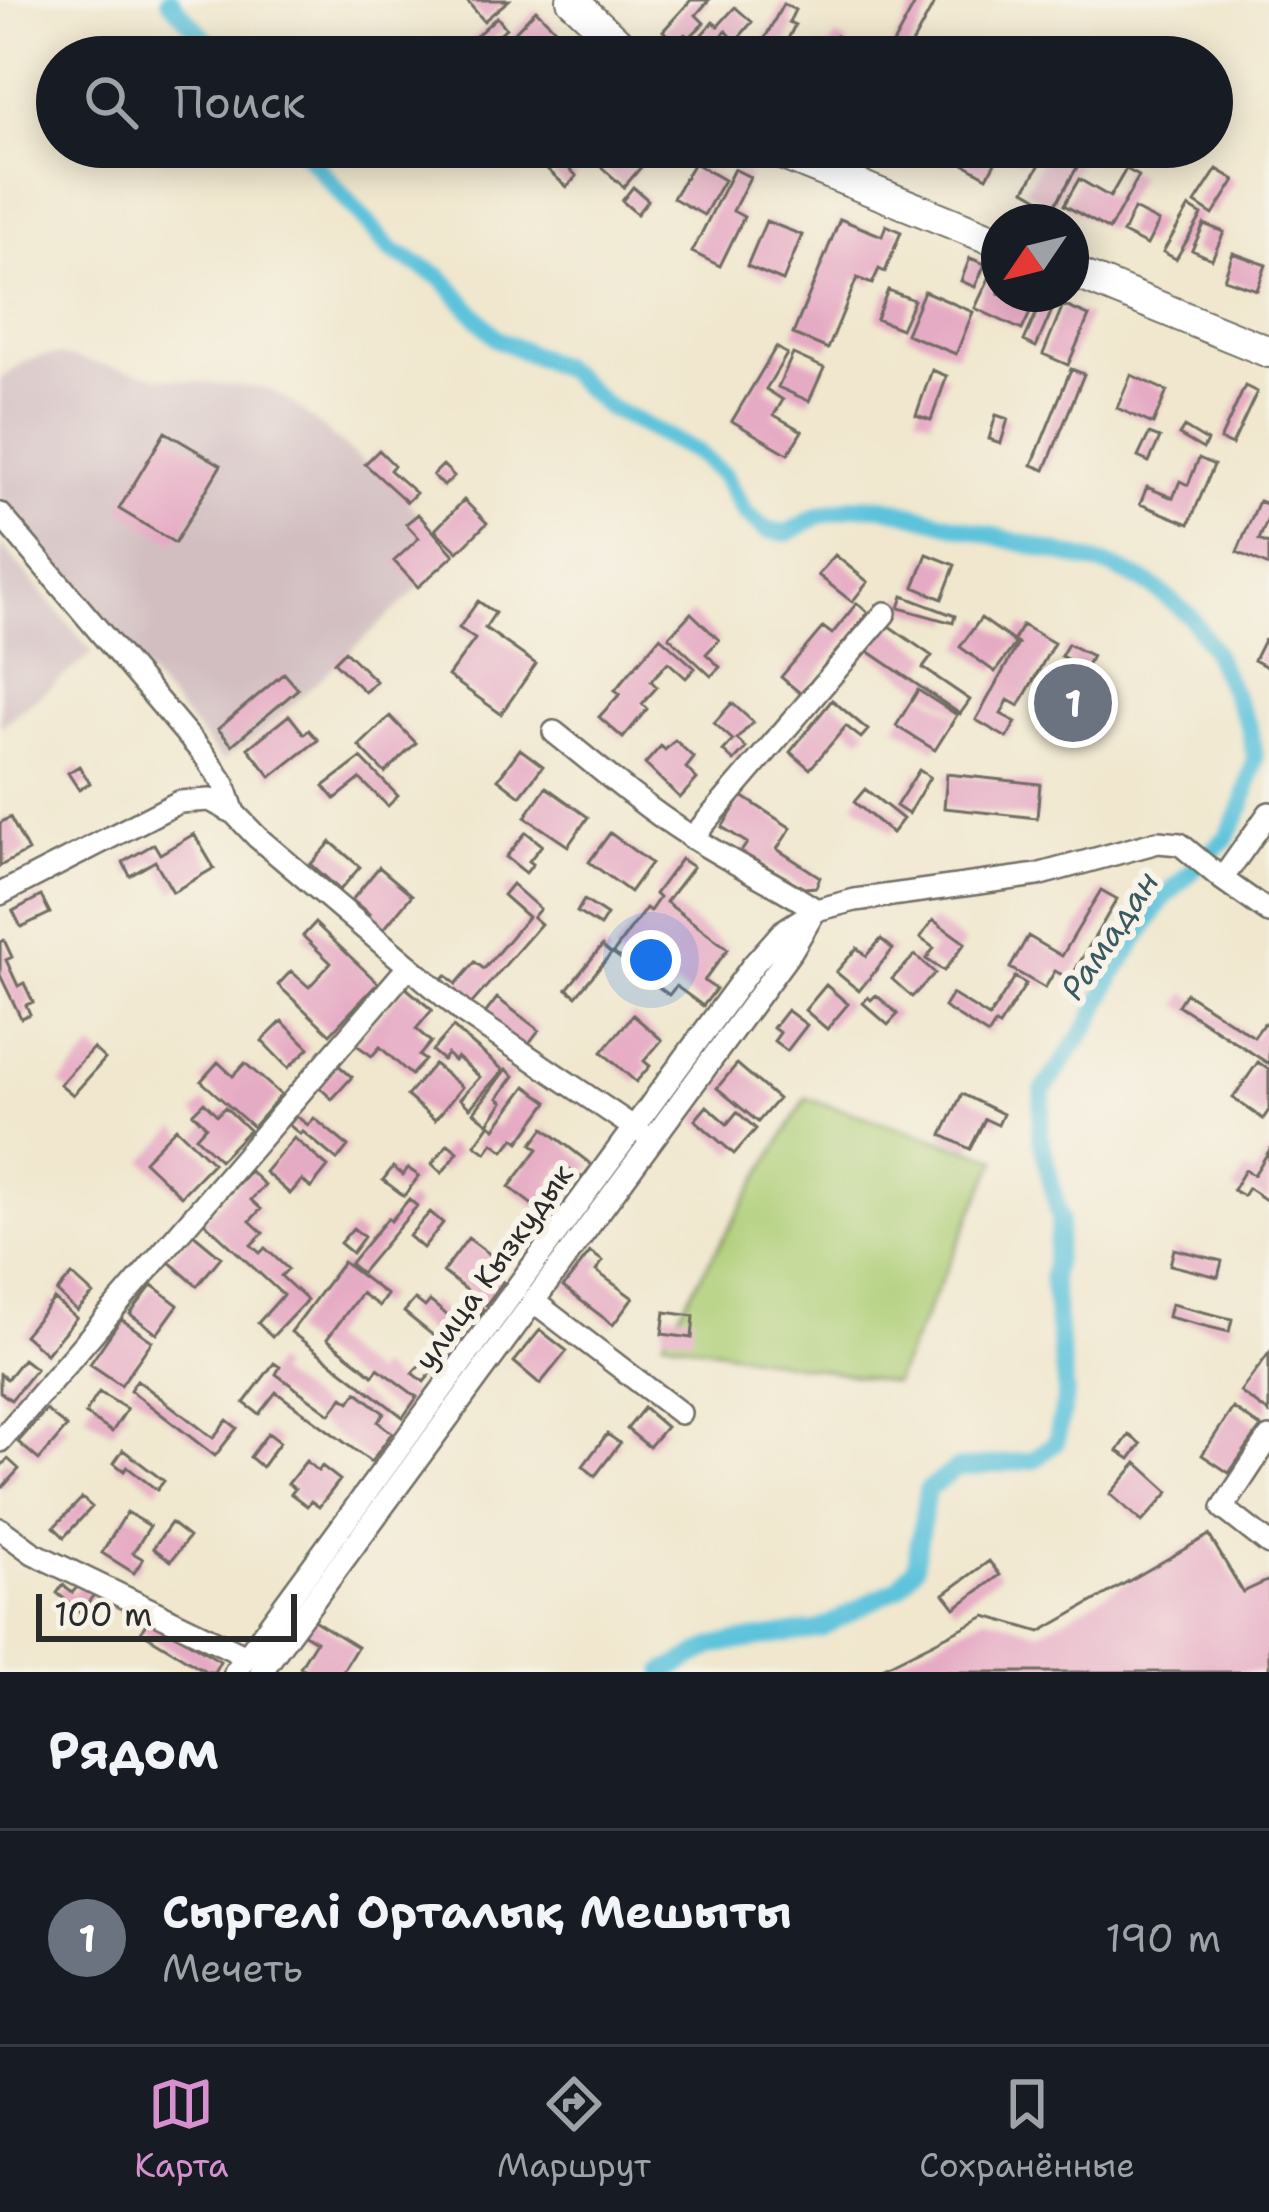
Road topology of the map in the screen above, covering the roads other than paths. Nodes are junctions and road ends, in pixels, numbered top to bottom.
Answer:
1 (572, 0) edge
2 (611, 36) edge
3 (816, 168) edge
4 (981, 235) edge
5 (1089, 278) edge
6 (1269, 352) edge
7 (0, 514) edge
8 (885, 613) dead end
9 (554, 732) dead end
10 (234, 813) junction
11 (1269, 813) edge
12 (692, 838) junction
13 (1222, 879) junction
14 (0, 894) edge
15 (816, 910) junction
16 (1269, 912) edge
17 (409, 966) junction
18 (643, 1134) junction
19 (533, 1301) junction
20 (484, 1350) junction
21 (680, 1413) dead end
22 (1269, 1438) edge
23 (0, 1441) edge
24 (0, 1529) edge
25 (1269, 1544) edge
26 (244, 1668) edge

1 - 2 main road
3 - 4 main road
5 - 6 main road
7 - 10 street
8 - 12 street
9 - 12 street
10 - 14 street
10 - 17 street
11 - 13 street
12 - 15 street
13 - 15 street
13 - 16 street
15 - 18 street, улица Кызкудык
17 - 18 street
17 - 23 street
18 - 19 street
18 - 20 street, улица Кызкудык
19 - 20 street
19 - 21 street
20 - 26 street, улица Кызкудык
22 - 25 street
24 - 26 street

